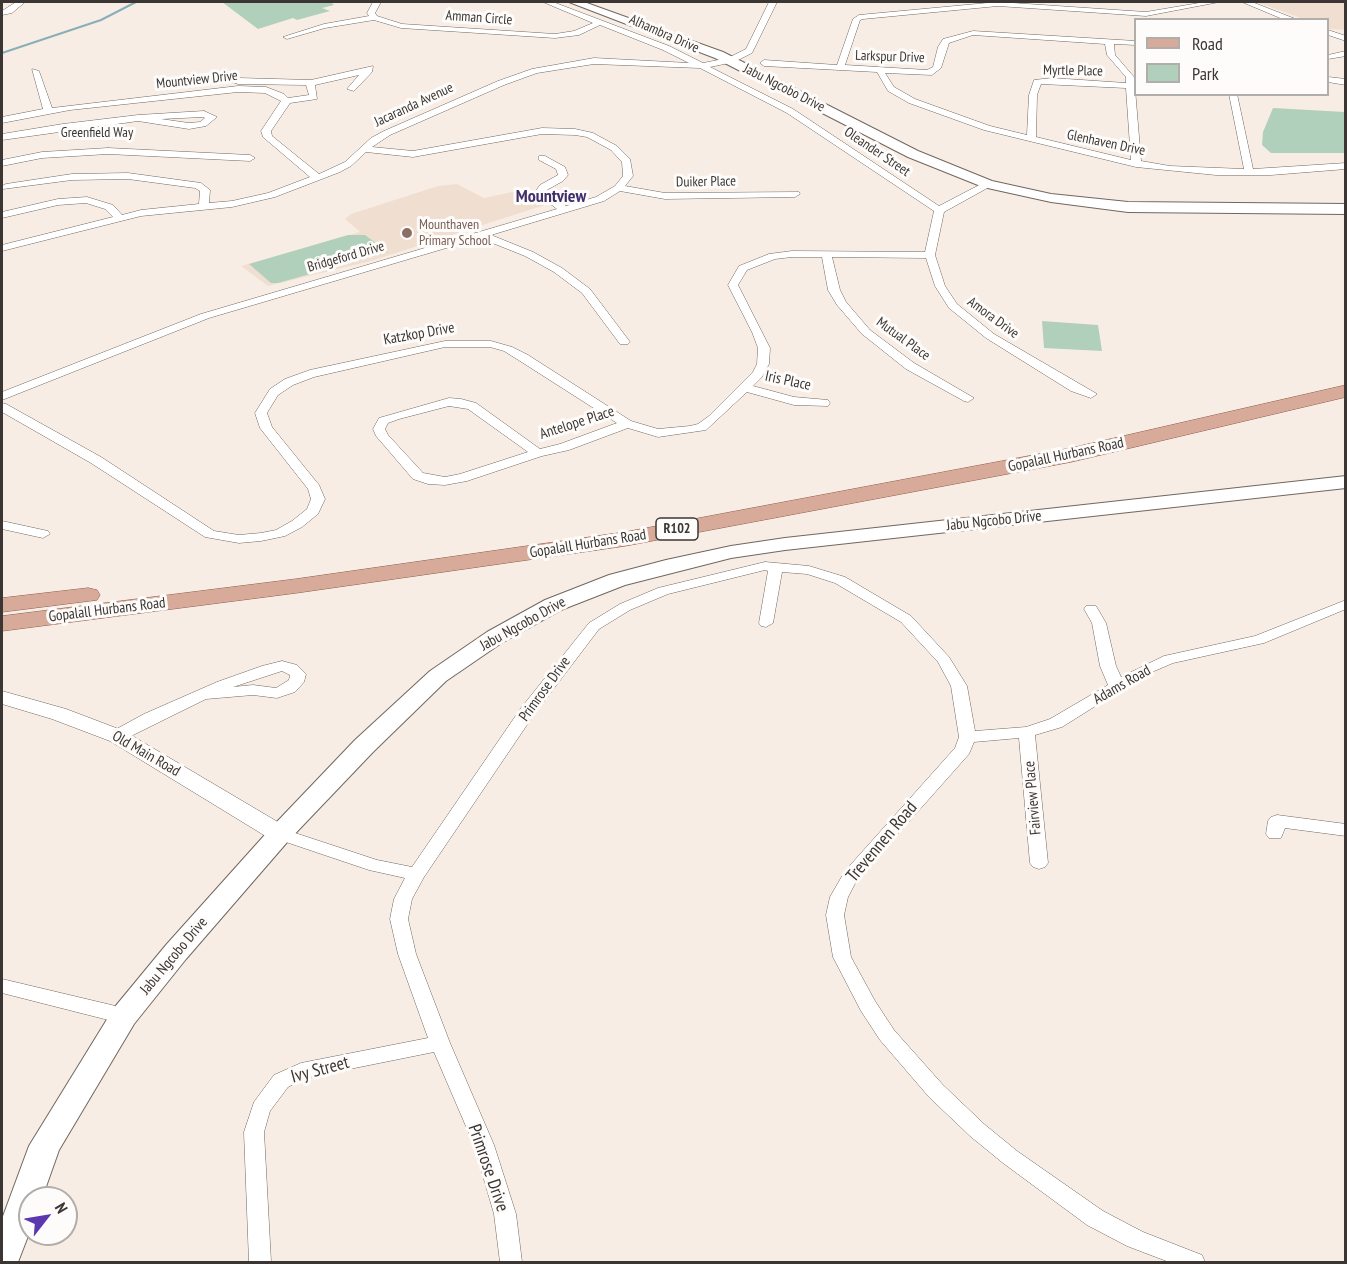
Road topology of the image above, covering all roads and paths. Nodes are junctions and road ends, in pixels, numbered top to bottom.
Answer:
1 (21, 2) edge
2 (377, 2) edge
3 (547, 2) edge
4 (575, 2) edge
5 (773, 2) edge
6 (903, 2) edge
7 (1215, 2) edge
8 (1246, 2) edge
9 (916, 11) junction
10 (2, 13) edge
11 (374, 18) junction
12 (1289, 18) edge
13 (601, 22) junction
14 (1329, 32) edge
15 (287, 37) dead end
16 (1346, 39) edge
17 (1109, 41) junction
18 (1134, 43) edge
19 (1346, 53) edge
20 (1329, 57) edge
21 (731, 60) junction
22 (359, 61) dead end
23 (764, 63) dead end
24 (702, 66) junction
25 (840, 68) junction
26 (369, 70) junction
27 (35, 71) dead end
28 (880, 71) junction
29 (222, 77) dead end
30 (1329, 80) edge
31 (1346, 82) edge
32 (312, 83) junction
33 (1130, 87) junction
34 (351, 88) dead end
35 (1233, 96) edge
36 (286, 101) junction
37 (48, 110) junction
38 (20, 116) junction
39 (138, 118) junction
40 (2, 120) edge
41 (25, 134) junction
42 (2, 137) edge
43 (1031, 140) junction
44 (364, 149) junction
45 (413, 154) junction
46 (193, 155) junction
47 (250, 158) dead end
48 (542, 158) dead end
49 (2, 163) edge
50 (348, 164) junction
51 (1136, 164) junction
52 (1346, 166) edge
53 (306, 169) junction
54 (337, 170) junction
55 (1249, 172) junction
56 (318, 178) junction
57 (303, 184) junction
58 (988, 184) junction
59 (6, 187) dead end
60 (618, 188) junction
61 (795, 194) dead end
62 (204, 207) junction
63 (564, 209) junction
64 (1346, 209) edge
65 (939, 210) junction
66 (2, 215) edge
67 (120, 218) junction
68 (480, 234) junction
69 (2, 248) edge
70 (826, 254) junction
71 (930, 255) junction
72 (624, 342) dead end
73 (1346, 374) edge
74 (745, 388) junction
75 (1346, 391) edge
76 (1091, 394) dead end
77 (2, 396) edge
78 (968, 398) dead end
79 (824, 403) dead end
80 (2, 407) edge
81 (627, 424) junction
82 (538, 453) junction
83 (1346, 482) edge
84 (2, 525) edge
85 (43, 534) dead end
86 (776, 566) junction
87 (1346, 604) edge
88 (2, 605) edge
89 (1092, 609) dead end
90 (766, 622) dead end
91 (2, 624) edge
92 (1117, 687) junction
93 (204, 694) junction
94 (2, 698) edge
95 (1027, 732) junction
96 (117, 736) junction
97 (967, 736) junction
98 (1346, 830) edge
99 (280, 834) junction
100 (1275, 834) dead end
101 (1039, 864) dead end
102 (416, 874) junction
103 (2, 986) edge
104 (124, 1016) junction
105 (440, 1043) junction
106 (2, 1263) edge
107 (260, 1263) edge
108 (511, 1263) edge
109 (1194, 1263) edge

1 - 10 street
2 - 11 street
3 - 13 street, Alhambra Drive
4 - 21 main road, Jabu Ngcobo Drive
5 - 21 street
6 - 9 street
7 - 9 street
8 - 12 street
9 - 25 street
11 - 13 street, Amman Circle
11 - 15 street
13 - 24 street, Alhambra Drive
14 - 16 street
17 - 18 street, Larkspur Drive
17 - 28 street, Larkspur Drive
17 - 33 street, Myrtle Place
19 - 20 street
21 - 24 street, Jacaranda Avenue
21 - 58 main road, Jabu Ngcobo Drive
22 - 26 street
23 - 25 street, Larkspur Drive
24 - 44 street, Jacaranda Avenue
24 - 65 street, Oleander Street
25 - 28 street, Larkspur Drive
26 - 32 street
26 - 34 street
27 - 37 street
28 - 43 street, Glenhaven Drive
29 - 32 street
30 - 31 street
32 - 36 street
33 - 43 street, Myrtle Place
33 - 51 street, Myrtle Place
35 - 55 street
36 - 37 street, Mountview Drive
36 - 53 street
37 - 38 street, Mountview Drive
38 - 40 street, Mountview Drive
38 - 41 street, Greenfield Way
39 - 39 street
39 - 41 street
41 - 42 street
41 - 46 street, Greenfield Way
43 - 51 street, Glenhaven Drive
44 - 45 street
44 - 50 street, Jacaranda Avenue
45 - 50 street
45 - 60 street
46 - 47 street, Greenfield Way
46 - 49 street, Greenfield Way
48 - 63 street
50 - 54 street, Jacaranda Avenue
51 - 55 street, Glenhaven Drive
52 - 55 street, Glenhaven Drive
53 - 54 street
53 - 56 street
53 - 57 street
54 - 56 street, Jacaranda Avenue
56 - 57 street, Jacaranda Avenue
57 - 62 street, Jacaranda Avenue
58 - 64 main road, Jabu Ngcobo Drive
58 - 65 street
59 - 62 street
60 - 61 street, Duiker Place
60 - 63 street, Bridgeford Drive
62 - 67 street, Jacaranda Avenue
63 - 68 street, Bridgeford Drive
65 - 71 street, Amora Drive
66 - 67 street
67 - 69 street, Jacaranda Avenue
68 - 72 street
68 - 77 street, Bridgeford Drive
70 - 71 street, Katzkop Drive
70 - 74 street, Katzkop Drive
70 - 78 street, Mutual Place
71 - 76 street, Amora Drive
73 - 88 main road, Gopalall Hurbans Road / R102
74 - 79 street, Iris Place
74 - 81 street, Katzkop Drive
75 - 91 main road, Gopalall Hurbans Road / R102
80 - 81 street, Katzkop Drive
81 - 82 street, Antelope Place
82 - 82 street, Antelope Place
83 - 99 main road, Jabu Ngcobo Drive
84 - 85 street
86 - 90 street
86 - 97 street
86 - 102 street, Primrose Drive
87 - 92 street, Adams Road
89 - 92 street
92 - 95 street, Adams Road
93 - 93 street
93 - 96 street
94 - 96 street, Old Main Road
95 - 97 street, Adams Road
95 - 101 street, Fairview Place
96 - 99 street, Old Main Road
97 - 109 street, Trevennen Road
98 - 100 street
99 - 102 street
99 - 104 main road, Jabu Ngcobo Drive
102 - 105 street, Primrose Drive
103 - 104 street
104 - 106 main road, Jabu Ngcobo Drive
105 - 107 street, Ivy Street
105 - 108 street, Primrose Drive

